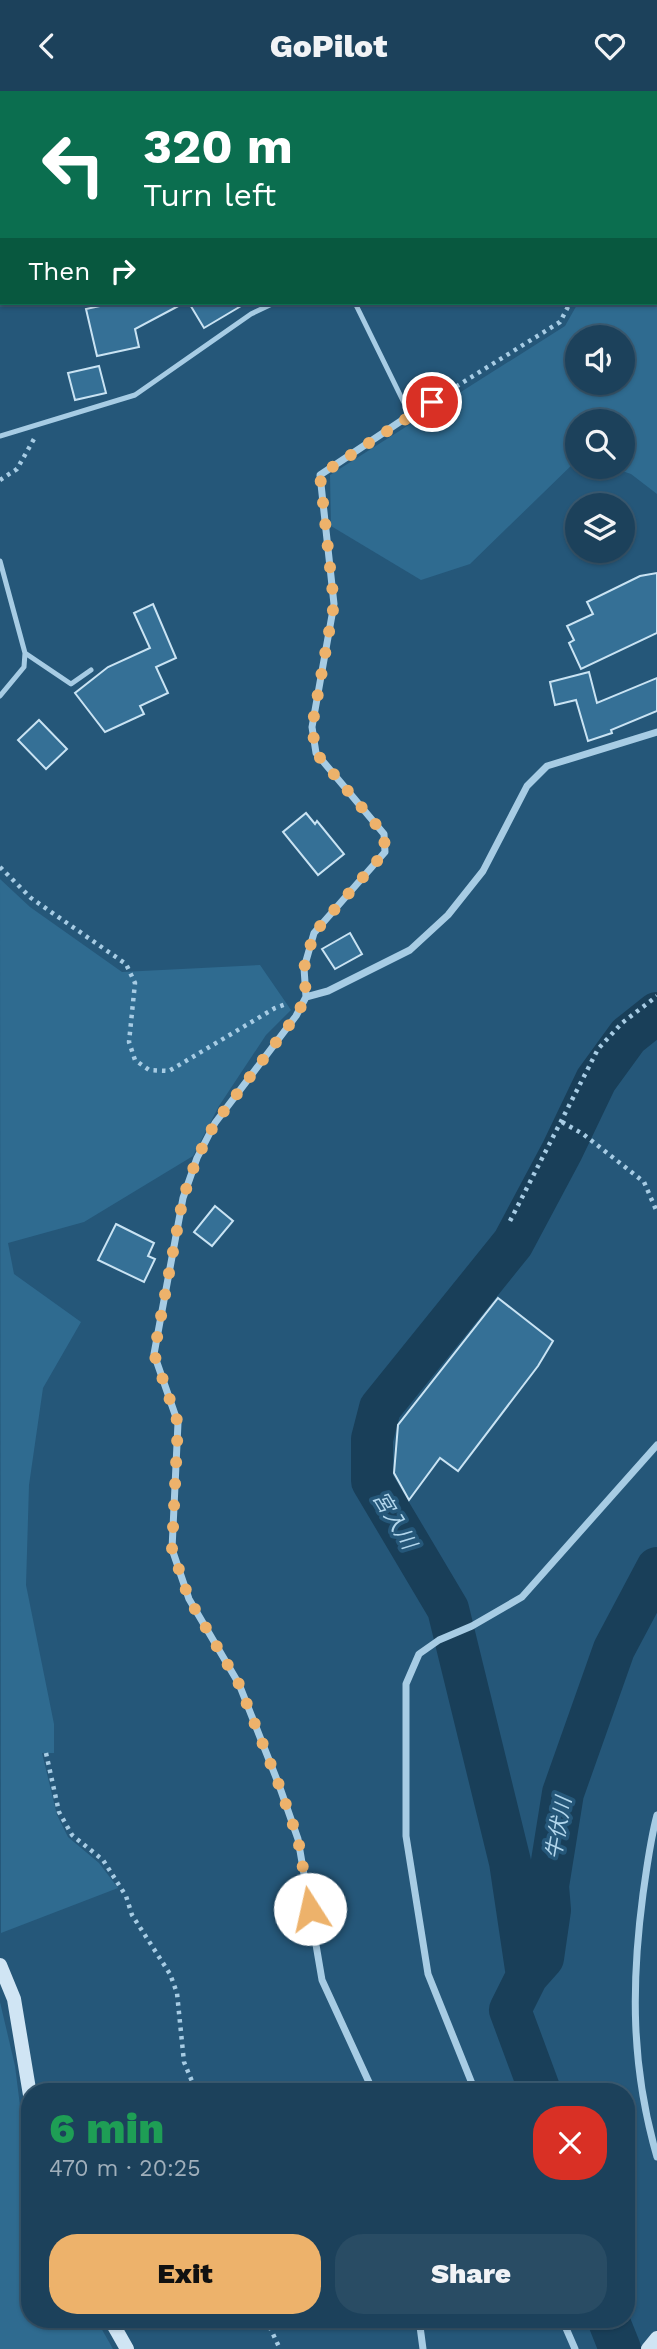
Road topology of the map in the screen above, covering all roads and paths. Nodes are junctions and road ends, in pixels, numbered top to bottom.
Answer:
1 (270, 305) edge
2 (356, 305) edge
3 (569, 305) edge
4 (410, 415) junction
5 (44, 423) junction
6 (0, 436) edge
7 (0, 480) edge
8 (0, 561) edge
9 (25, 653) junction
10 (91, 670) dead end
11 (0, 696) edge
12 (657, 732) edge
13 (0, 867) edge
14 (657, 996) edge
15 (306, 997) junction
16 (562, 1122) junction
17 (657, 1212) edge
18 (510, 1221) dead end
19 (657, 1445) edge
20 (46, 1753) dead end
21 (657, 1815) edge
22 (0, 1965) edge
23 (28, 2083) edge
24 (193, 2083) edge
25 (369, 2083) edge
26 (469, 2083) edge
27 (657, 2157) edge
28 (115, 2328) edge
29 (270, 2328) edge
30 (420, 2328) edge
31 (566, 2328) edge
32 (657, 2338) edge
33 (127, 2349) edge
34 (280, 2349) edge
35 (423, 2349) edge
36 (575, 2349) edge
37 (648, 2349) edge

1 - 5 lane
2 - 4 lane
3 - 4 path
4 - 15 street
5 - 6 lane
5 - 7 path
8 - 9 lane
9 - 10 lane
9 - 11 lane
12 - 15 street
13 - 15 path
14 - 16 path
15 - 25 street
16 - 17 path
16 - 18 path
19 - 26 street
20 - 24 path
21 - 27 street
22 - 23 street
28 - 33 street
29 - 34 path
30 - 35 street
31 - 36 street
32 - 37 street

